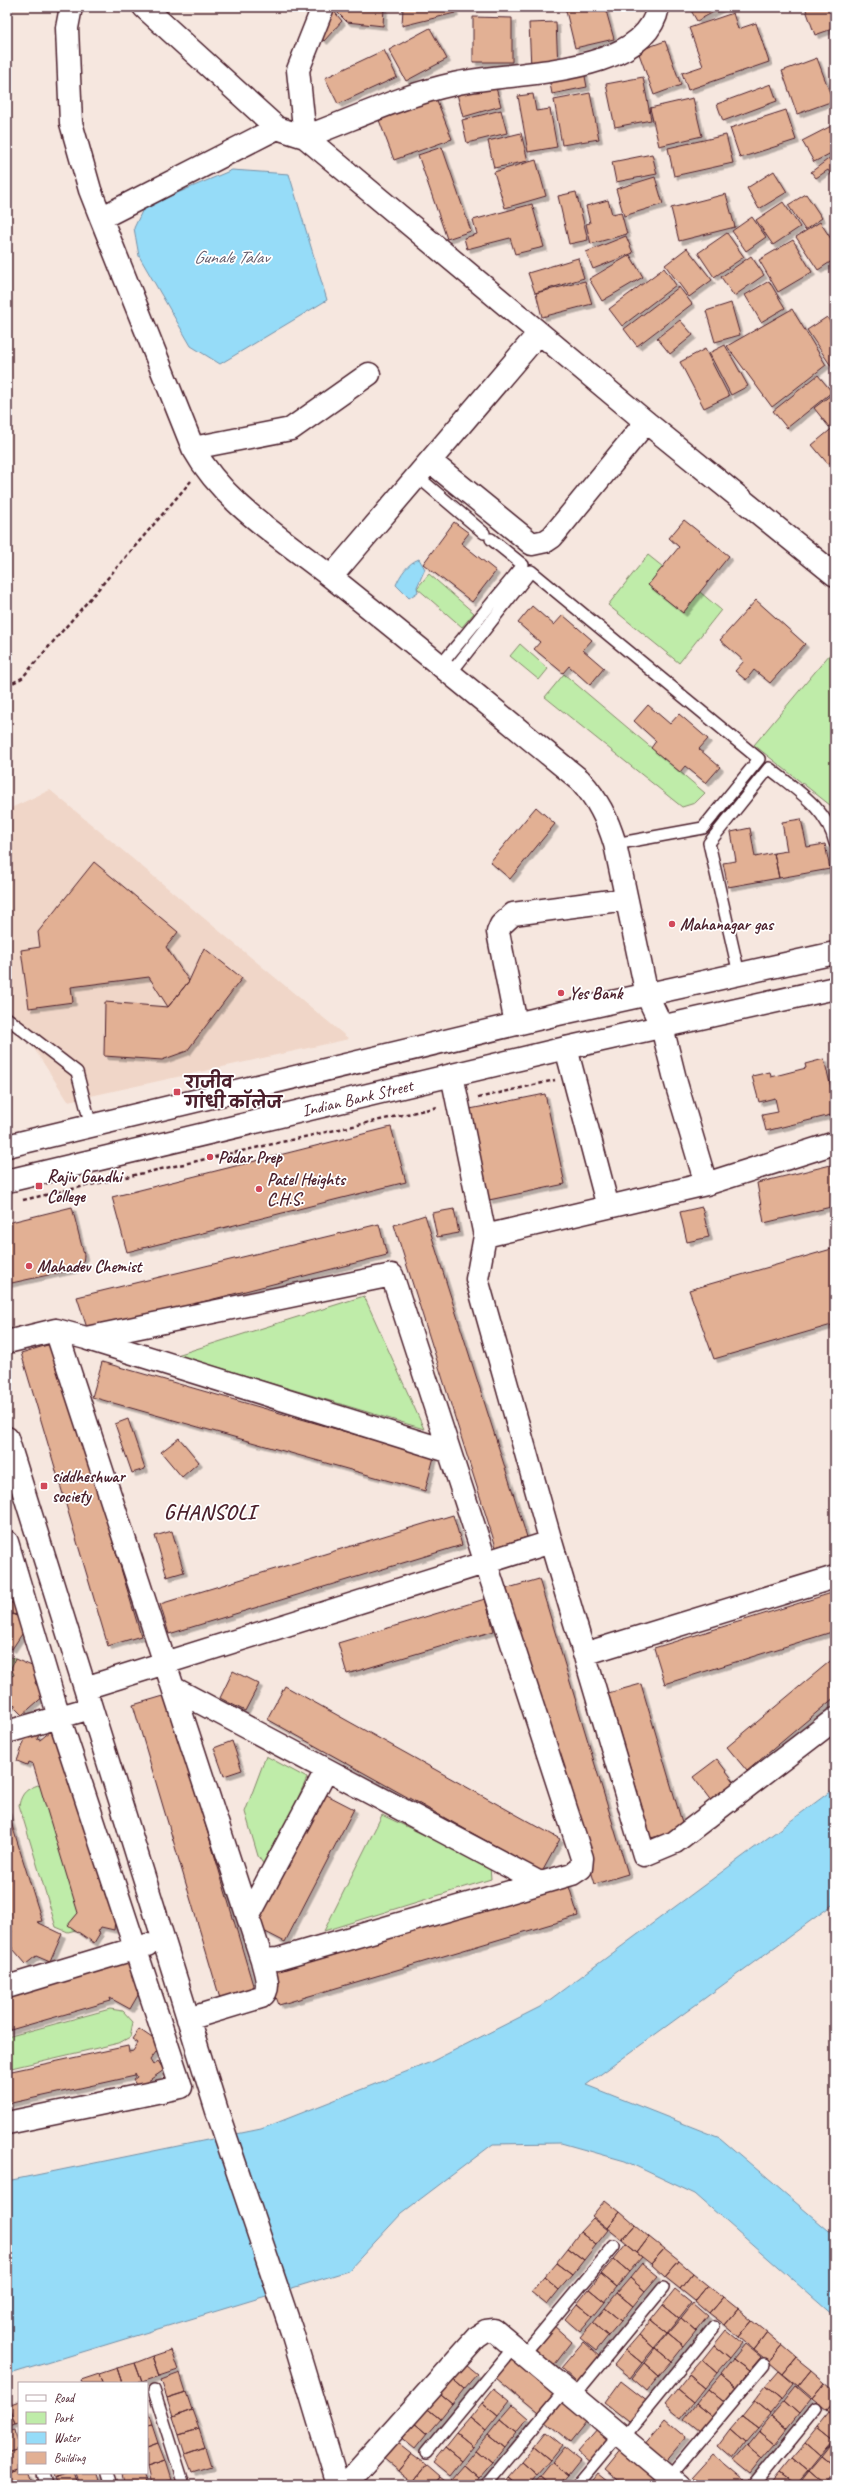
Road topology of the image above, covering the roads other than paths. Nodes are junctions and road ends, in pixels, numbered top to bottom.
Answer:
1 (71, 7) edge
2 (144, 7) edge
3 (658, 7) edge
4 (318, 10) edge
5 (277, 128) junction
6 (305, 137) junction
7 (101, 218) junction
8 (539, 333) junction
9 (369, 374) dead end
10 (646, 422) junction
11 (198, 457) junction
12 (423, 469) junction
13 (835, 575) edge
14 (331, 577) junction
15 (445, 670) junction
16 (835, 843) edge
17 (615, 844) junction
18 (626, 899) junction
19 (835, 953) edge
20 (739, 974) junction
21 (835, 988) edge
22 (647, 995) junction
23 (7, 1018) edge
24 (516, 1024) junction
25 (662, 1026) junction
26 (566, 1048) junction
27 (452, 1075) junction
28 (91, 1126) junction
29 (835, 1142) edge
30 (7, 1146) edge
31 (7, 1181) edge
32 (706, 1184) junction
33 (608, 1207) junction
34 (484, 1236) junction
35 (56, 1330) junction
36 (86, 1338) junction
37 (7, 1342) edge
38 (7, 1438) edge
39 (448, 1451) junction
40 (7, 1542) edge
41 (551, 1542) junction
42 (485, 1563) junction
43 (50, 1575) junction
44 (835, 1577) edge
45 (13, 1584) edge
46 (584, 1654) junction
47 (164, 1664) junction
48 (175, 1689) junction
49 (88, 1698) junction
50 (59, 1717) junction
51 (835, 1719) edge
52 (7, 1732) edge
53 (326, 1771) junction
54 (540, 1883) junction
55 (248, 1917) junction
56 (163, 1939) junction
57 (134, 1949) junction
58 (262, 1960) junction
59 (8, 1983) edge
60 (188, 2019) junction
61 (7, 2124) edge
62 (614, 2246) dead end
63 (663, 2288) dead end
64 (714, 2327) dead end
65 (519, 2351) junction
66 (764, 2364) dead end
67 (154, 2390) dead end
68 (569, 2393) junction
69 (816, 2409) dead end
70 (621, 2436) junction
71 (426, 2453) dead end
72 (42, 2474) edge
73 (108, 2474) edge
74 (671, 2482) edge
75 (46, 2485) edge
76 (112, 2485) edge
77 (184, 2485) edge
78 (338, 2485) edge
79 (345, 2485) edge
80 (486, 2485) edge
81 (577, 2485) edge
82 (754, 2485) edge

1 - 7 street
2 - 5 street
3 - 6 street
4 - 6 street
5 - 6 street
5 - 7 street
6 - 8 street
7 - 11 street
8 - 10 street
8 - 12 street
9 - 11 street
10 - 12 street
10 - 13 street
11 - 14 street
12 - 14 street
12 - 15 lane
14 - 15 street
15 - 17 street
15 - 17 lane
16 - 20 lane
17 - 18 street
18 - 22 street
18 - 24 street
19 - 20 street, Indian Bank Street
20 - 22 street, Indian Bank Street
21 - 25 street, Indian Bank Street
22 - 24 street, Indian Bank Street
22 - 25 street
23 - 28 lane
24 - 28 street, Indian Bank Street
25 - 26 street, Indian Bank Street
25 - 32 street
26 - 27 street, Indian Bank Street
26 - 33 street
27 - 31 street, Indian Bank Street
27 - 34 street
28 - 30 street, Indian Bank Street
29 - 32 street
32 - 33 street
33 - 34 street
34 - 41 street
35 - 36 street
35 - 37 street
35 - 47 street
36 - 39 street
36 - 39 street
38 - 43 street
39 - 42 street
40 - 45 street
41 - 42 street
41 - 46 street
42 - 47 street
42 - 54 street
43 - 45 street
43 - 49 street
44 - 46 street
45 - 50 street
46 - 51 street
47 - 48 street
47 - 49 street
48 - 53 street
48 - 55 street
49 - 50 street
49 - 56 street
50 - 52 street
50 - 57 street
53 - 54 street
53 - 55 street
54 - 58 street
55 - 58 street
56 - 57 street
56 - 60 street
57 - 59 street
57 - 61 street
58 - 60 street
60 - 78 street
62 - 65 lane
63 - 68 lane
64 - 70 lane
65 - 68 street
65 - 71 lane
65 - 79 street
66 - 74 lane
67 - 77 lane
68 - 70 street
68 - 80 lane
69 - 82 lane
70 - 74 street
70 - 81 lane
72 - 75 lane
73 - 76 lane

